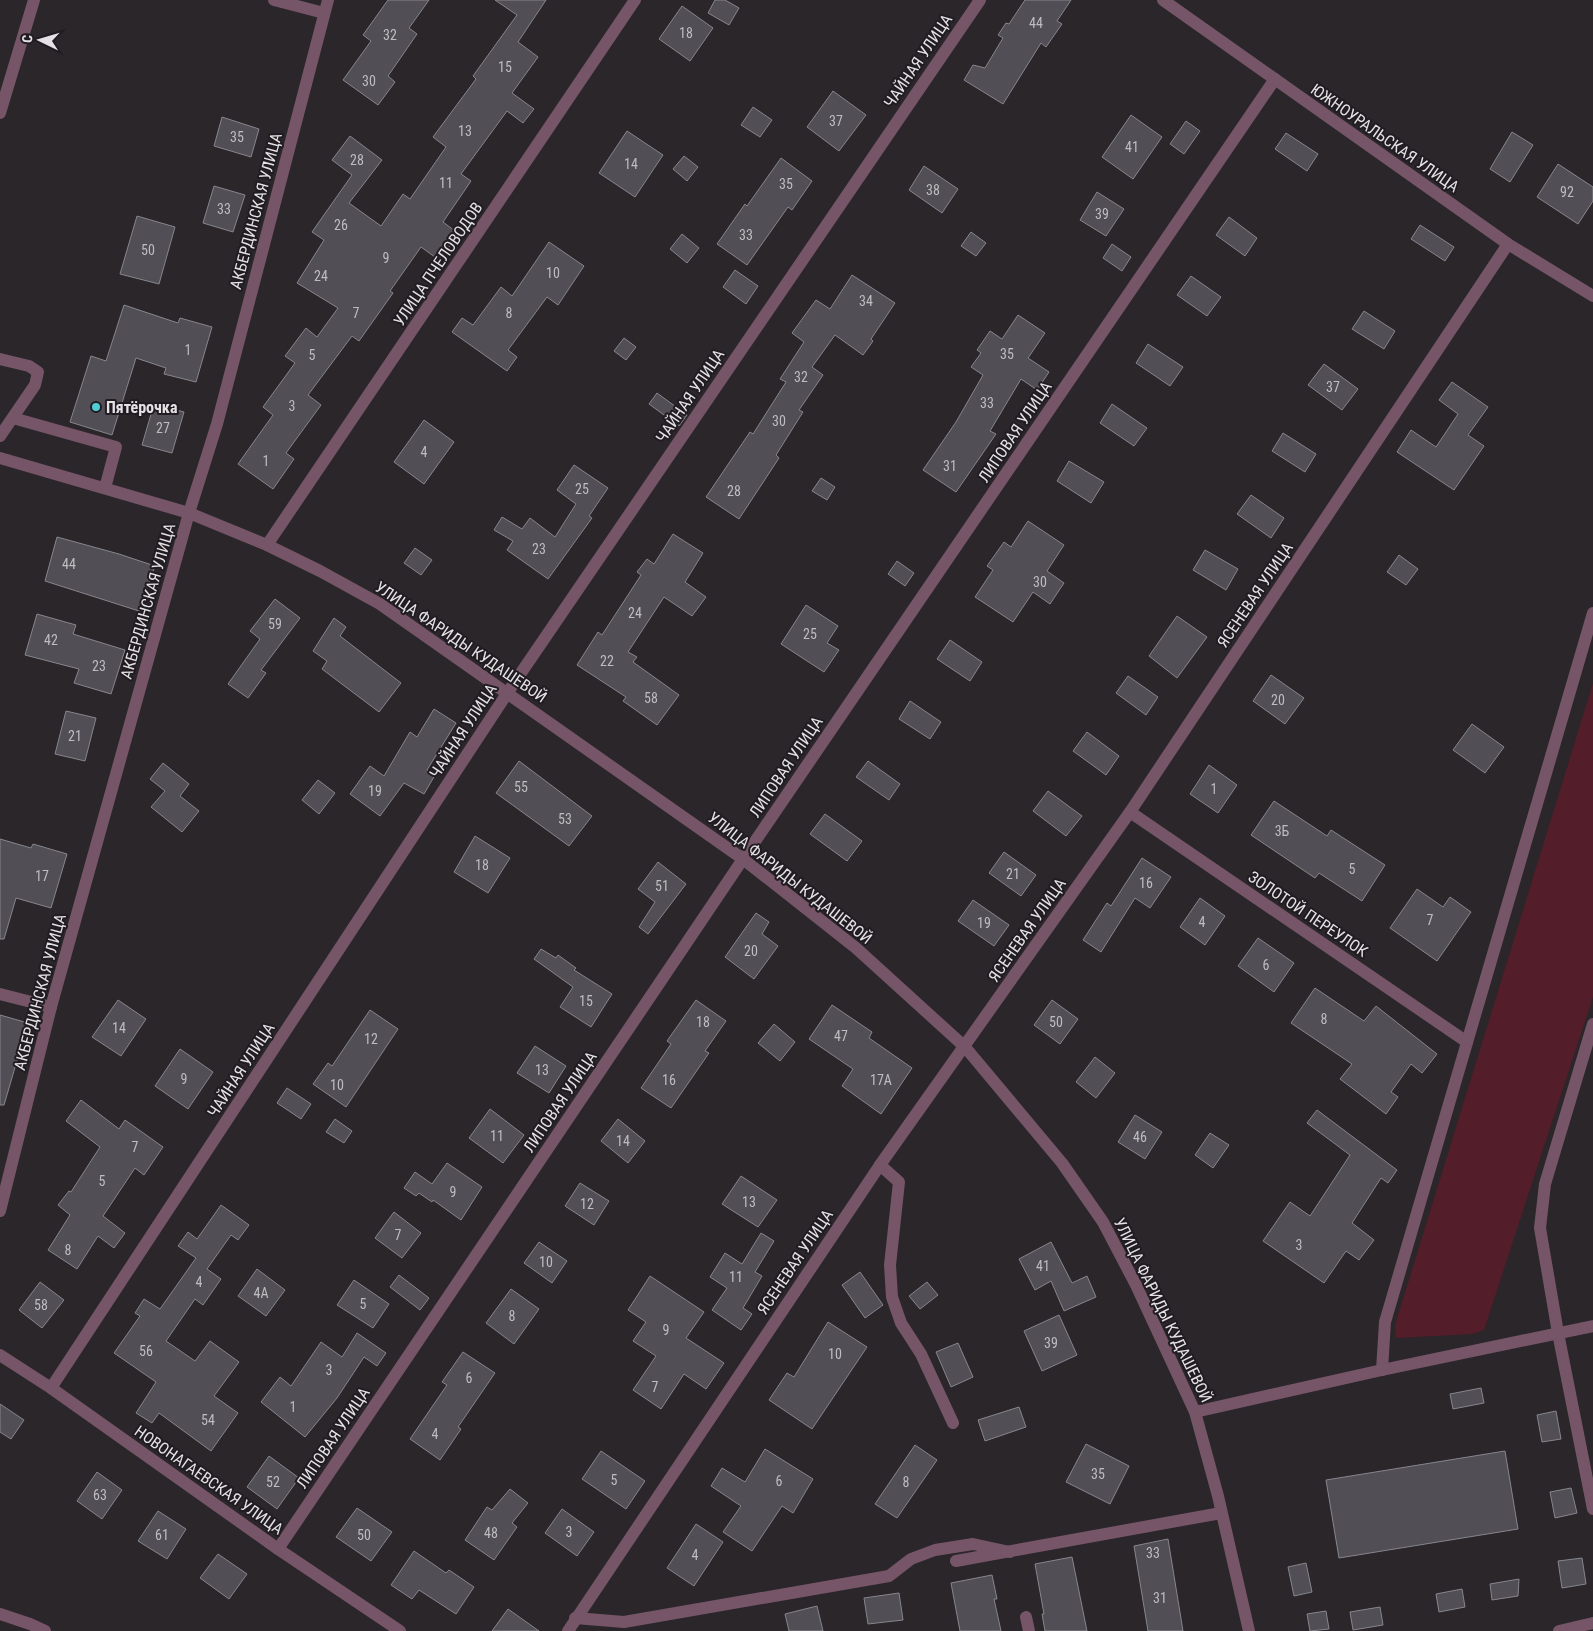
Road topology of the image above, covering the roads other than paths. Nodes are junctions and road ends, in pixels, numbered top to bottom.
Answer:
1 (34, 0) edge
2 (274, 0) edge
3 (328, 0) edge
4 (635, 0) edge
5 (980, 0) edge
6 (1163, 0) edge
7 (324, 13) junction
8 (1274, 79) junction
9 (0, 113) edge
10 (1508, 244) junction
11 (1593, 296) edge
12 (0, 359) edge
13 (13, 418) junction
14 (0, 436) edge
15 (0, 458) edge
16 (104, 488) junction
17 (189, 513) junction
18 (267, 545) junction
19 (1593, 613) edge
20 (508, 692) junction
21 (1130, 812) junction
22 (743, 859) junction
23 (0, 994) edge
24 (52, 1008) junction
25 (1592, 1029) edge
26 (1467, 1042) junction
27 (965, 1047) junction
28 (880, 1165) junction
29 (0, 1211) edge
30 (1593, 1326) edge
31 (1558, 1333) junction
32 (0, 1355) edge
33 (1382, 1370) junction
34 (51, 1388) junction
35 (1195, 1412) junction
36 (953, 1423) dead end
37 (1593, 1509) edge
38 (1221, 1512) junction
39 (278, 1549) junction
40 (1010, 1552) junction
41 (956, 1562) dead end
42 (0, 1614) edge
43 (1026, 1617) dead end
44 (575, 1618) junction
45 (1593, 1623) edge
46 (45, 1631) edge
47 (400, 1631) edge
48 (568, 1631) edge
49 (1029, 1631) edge
50 (1249, 1631) edge
51 (1559, 1631) edge

1 - 9 street
2 - 7 street
3 - 7 street, АКБЕРДИНСКАЯ УЛИЦА
4 - 18 street, УЛИЦА ПЧЕЛОВОДОВ
5 - 20 street, ЧАЙНАЯ УЛИЦА
6 - 8 street, ЮЖНОУРАЛЬСКАЯ УЛИЦА
7 - 17 street, АКБЕРДИНСКАЯ УЛИЦА
8 - 10 street, ЮЖНОУРАЛЬСКАЯ УЛИЦА
8 - 22 street, ЛИПОВАЯ УЛИЦА
10 - 11 street, ЮЖНОУРАЛЬСКАЯ УЛИЦА
10 - 21 street, ЯСЕНЕВАЯ УЛИЦА
12 - 13 street
13 - 14 street
13 - 16 street
15 - 16 street, УЛИЦА ФАРИДЫ КУДАШЕВОЙ
16 - 17 street, УЛИЦА ФАРИДЫ КУДАШЕВОЙ
17 - 18 street, УЛИЦА ФАРИДЫ КУДАШЕВОЙ
17 - 24 street, АКБЕРДИНСКАЯ УЛИЦА
18 - 20 street, УЛИЦА ФАРИДЫ КУДАШЕВОЙ
19 - 26 street
20 - 22 street, УЛИЦА ФАРИДЫ КУДАШЕВОЙ
20 - 34 street, ЧАЙНАЯ УЛИЦА
21 - 26 street, ЗОЛОТОЙ ПЕРЕУЛОК
21 - 27 street, ЯСЕНЕВАЯ УЛИЦА
22 - 27 street, УЛИЦА ФАРИДЫ КУДАШЕВОЙ
22 - 39 street, ЛИПОВАЯ УЛИЦА
23 - 24 street
24 - 29 street, АКБЕРДИНСКАЯ УЛИЦА
25 - 31 street
26 - 33 street
27 - 28 street, ЯСЕНЕВАЯ УЛИЦА
27 - 35 street, УЛИЦА ФАРИДЫ КУДАШЕВОЙ
28 - 36 street
28 - 44 street, ЯСЕНЕВАЯ УЛИЦА
30 - 31 street
31 - 33 street
31 - 37 street
32 - 34 street, НОВОНАГАЕВСКАЯ УЛИЦА
33 - 35 street
34 - 39 street, НОВОНАГАЕВСКАЯ УЛИЦА
35 - 38 street, УЛИЦА ФАРИДЫ КУДАШЕВОЙ
38 - 40 street
38 - 50 street, УЛИЦА ФАРИДЫ КУДАШЕВОЙ
39 - 47 street, НОВОНАГАЕВСКАЯ УЛИЦА
40 - 41 street
40 - 44 street
42 - 46 street
43 - 49 street
44 - 48 street, ЯСЕНЕВАЯ УЛИЦА
45 - 51 street

